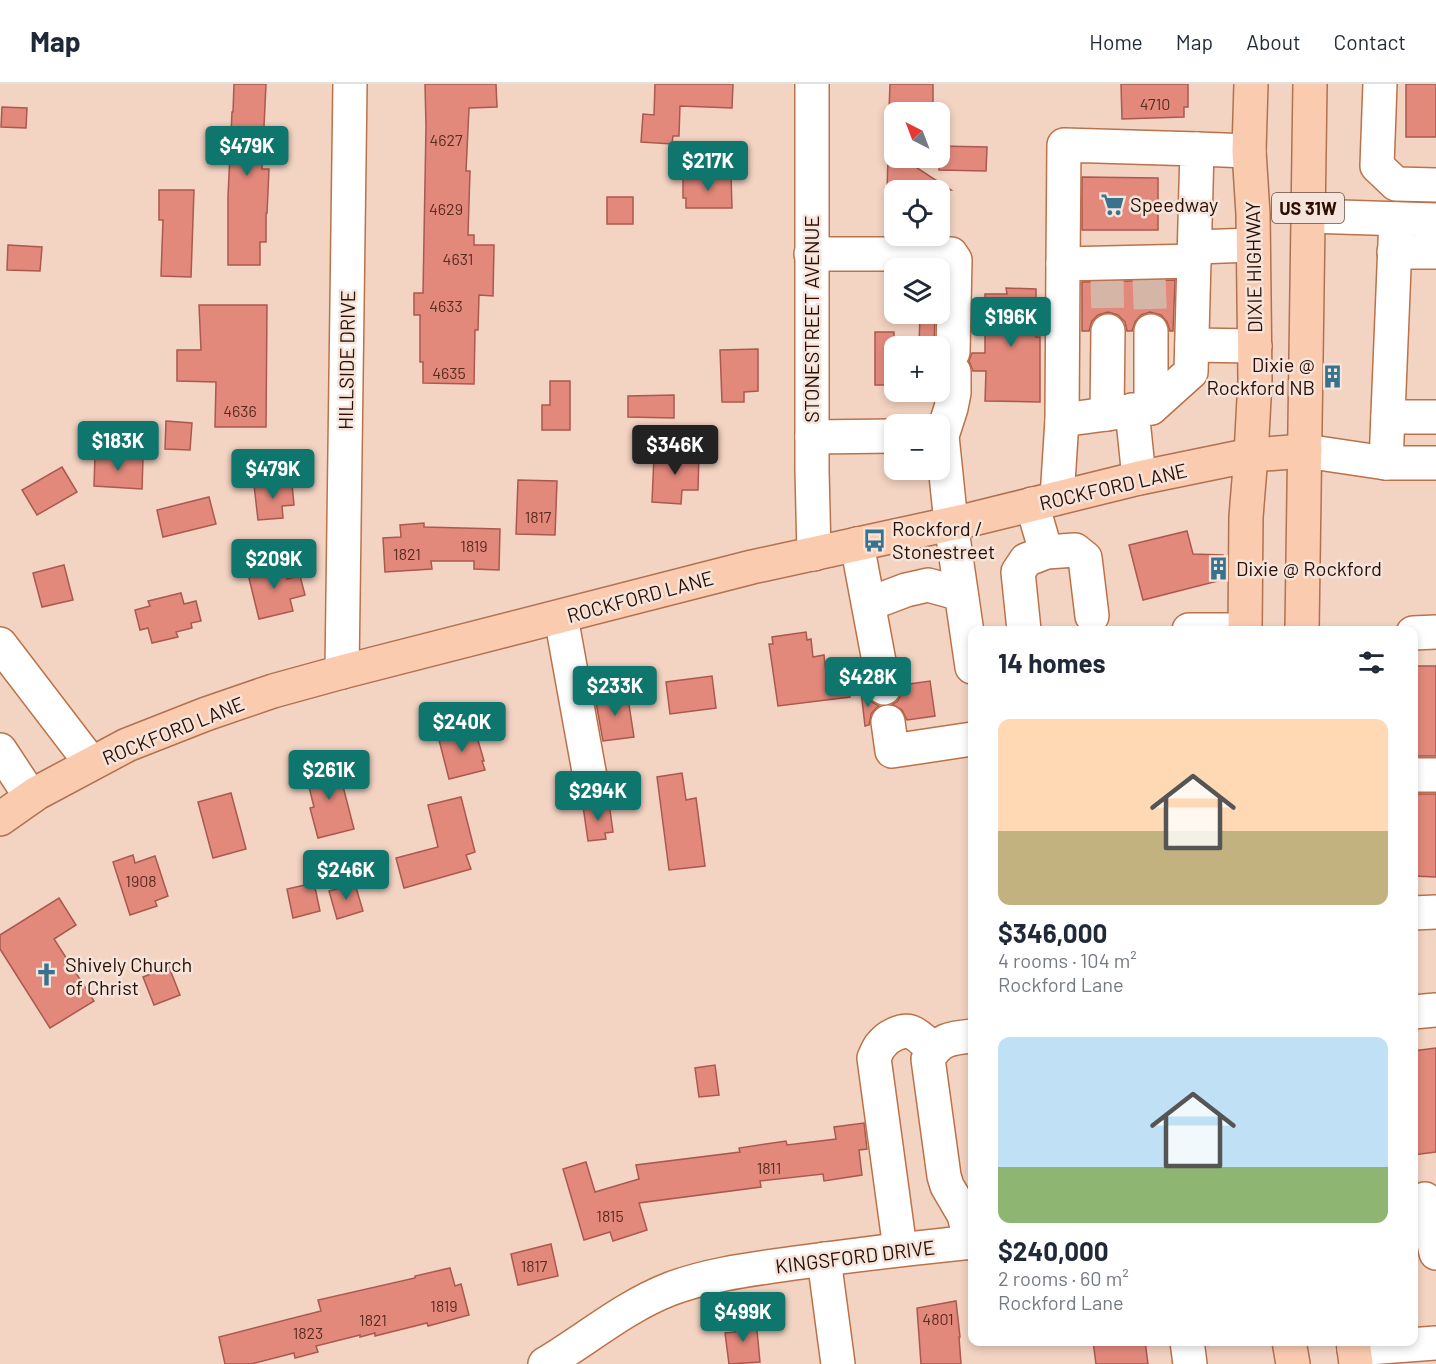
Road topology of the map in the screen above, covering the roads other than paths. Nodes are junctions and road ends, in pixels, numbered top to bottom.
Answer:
1 (350, 84) edge
2 (812, 84) edge
3 (1251, 84) edge
4 (1310, 84) edge
5 (1380, 84) edge
6 (1197, 149) junction
7 (1249, 151) junction
8 (1436, 185) edge
9 (1308, 216) junction
10 (1396, 219) junction
11 (1436, 220) edge
12 (1253, 245) junction
13 (1394, 252) junction
14 (1436, 252) edge
15 (811, 254) junction
16 (1195, 254) junction
17 (1063, 264) junction
18 (1108, 331) tunnel mouth
19 (1151, 331) tunnel mouth
20 (1192, 345) junction
21 (1255, 346) junction
22 (1130, 411) junction
23 (949, 414) edge
24 (1388, 417) junction
25 (1436, 417) edge
26 (1062, 420) junction
27 (812, 436) junction
28 (884, 436) edge
29 (1305, 451) junction
30 (1251, 455) junction
31 (1386, 463) junction
32 (1436, 463) edge
33 (1138, 478) junction
34 (946, 480) edge
35 (1045, 501) junction
36 (951, 524) junction
37 (857, 544) junction
38 (1046, 552) junction
39 (814, 554) junction
40 (961, 594) junction
41 (869, 604) junction
42 (1092, 616) dead end
43 (561, 617) junction
44 (1024, 626) edge
45 (1245, 626) edge
46 (1302, 626) edge
47 (1436, 632) edge
48 (1418, 633) edge
49 (968, 640) edge
50 (0, 644) edge
51 (342, 672) junction
52 (884, 688) dead end
53 (888, 723) dead end
54 (968, 740) edge
55 (0, 750) edge
56 (91, 763) junction
57 (1418, 775) edge
58 (1436, 775) edge
59 (592, 788) dead end
60 (31, 798) junction
61 (0, 819) edge
62 (1436, 912) edge
63 (1418, 913) edge
64 (1436, 1010) edge
65 (1418, 1012) edge
66 (968, 1036) edge
67 (934, 1050) junction
68 (962, 1193) edge
69 (1425, 1199) edge
70 (968, 1231) edge
71 (968, 1243) edge
72 (900, 1249) junction
73 (1436, 1253) edge
74 (824, 1259) junction
75 (1436, 1343) edge
76 (1418, 1345) edge
77 (1188, 1346) edge
78 (1290, 1346) edge
79 (1405, 1346) edge
80 (1354, 1351) edge
81 (545, 1364) edge
82 (838, 1364) edge
83 (1190, 1364) edge
84 (1293, 1364) edge

1 - 51 street, HILLSIDE DRIVE
2 - 15 street, STONESTREET AVENUE
3 - 7 main road, DIXIE HIGHWAY / US 31W
4 - 9 main road, US 31W
5 - 8 street
6 - 7 street
6 - 16 street
6 - 17 street
7 - 12 main road, DIXIE HIGHWAY / US 31W
9 - 10 street
9 - 29 main road, US 31W
10 - 11 street
10 - 13 street
12 - 16 street
12 - 21 main road, DIXIE HIGHWAY / US 31W
13 - 14 street
13 - 24 street
15 - 23 street
15 - 27 street, STONESTREET AVENUE
16 - 17 street
16 - 20 street
17 - 26 street
18 - 22 street
19 - 22 street
20 - 21 street
20 - 22 street
21 - 30 main road, DIXIE HIGHWAY / US 31W
22 - 26 street
22 - 33 street
24 - 25 street
24 - 31 street
26 - 35 street
27 - 28 street
27 - 39 street, STONESTREET AVENUE
29 - 30 main road, ROCKFORD LANE
29 - 31 street
29 - 46 main road, US 31W
30 - 33 main road, ROCKFORD LANE
30 - 45 main road, DIXIE HIGHWAY / US 31W
31 - 32 street
33 - 35 main road, ROCKFORD LANE
34 - 36 street
35 - 36 main road, ROCKFORD LANE
35 - 38 street
36 - 37 main road, ROCKFORD LANE
36 - 40 street
37 - 39 main road, ROCKFORD LANE
37 - 41 street
38 - 42 street
38 - 44 street
39 - 43 main road, ROCKFORD LANE
40 - 41 street
40 - 49 street
41 - 52 street
43 - 51 main road, ROCKFORD LANE
43 - 59 street
47 - 48 street
50 - 56 street
51 - 56 main road, ROCKFORD LANE
53 - 54 street
55 - 60 street
56 - 60 main road, ROCKFORD LANE
57 - 58 street
60 - 61 main road, ROCKFORD LANE
62 - 63 street
64 - 65 street
66 - 67 street
67 - 68 street
67 - 72 street
68 - 70 street
69 - 73 street
71 - 72 street, KINGSFORD DRIVE
72 - 74 street, KINGSFORD DRIVE
74 - 81 street, KINGSFORD DRIVE
74 - 82 street
75 - 76 street
77 - 83 street
78 - 84 main road
79 - 80 street

